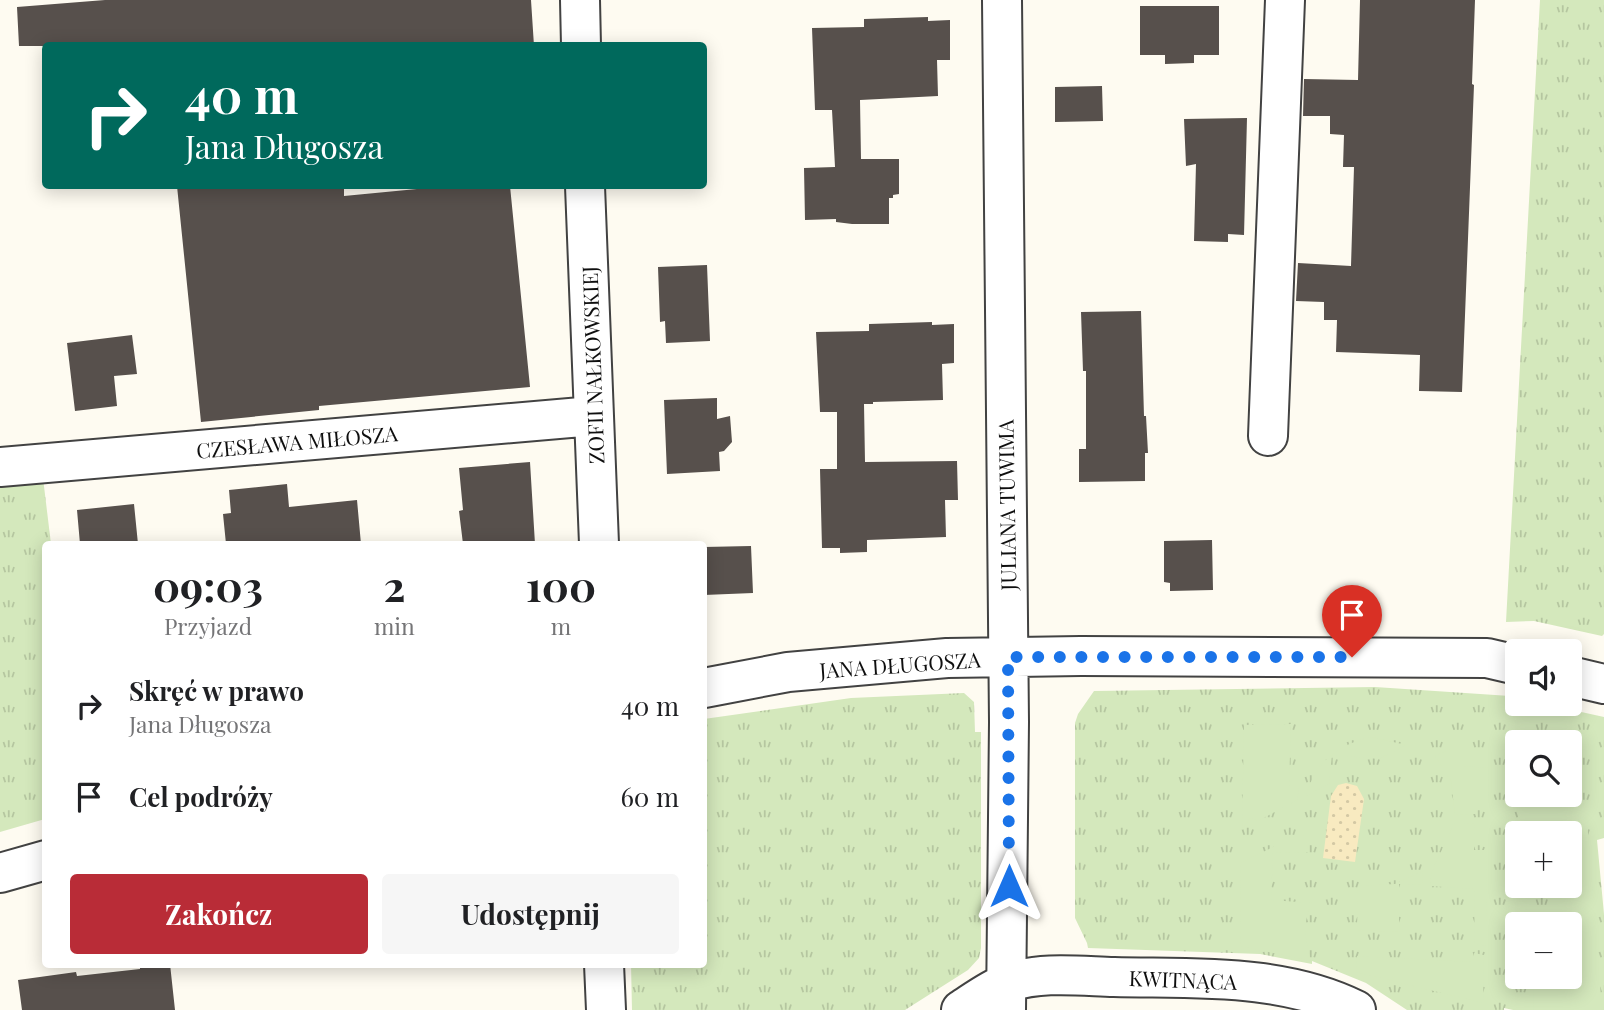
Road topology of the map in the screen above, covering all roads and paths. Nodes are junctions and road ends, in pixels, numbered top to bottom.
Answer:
1 (580, 0) edge
2 (1002, 0) edge
3 (1285, 0) edge
4 (581, 42) edge
5 (585, 189) edge
6 (593, 416) junction
7 (1268, 436) dead end
8 (0, 467) edge
9 (599, 541) edge
10 (1008, 657) junction
11 (1505, 662) edge
12 (1582, 679) edge
13 (1604, 684) edge
14 (707, 687) edge
15 (42, 861) edge
16 (0, 873) edge
17 (604, 968) edge
18 (1007, 996) edge
19 (606, 1010) edge
20 (961, 1010) edge
21 (1356, 1010) edge

1 - 4 street
2 - 10 street, JULIANA TUWIMA
3 - 7 street
5 - 6 street, ZOFII NAŁKOWSKIEJ
6 - 8 street, CZESŁAWA MIŁOSZA
6 - 9 street, ZOFII NAŁKOWSKIEJ
10 - 11 street, JANA DŁUGOSZA
10 - 14 street, JANA DŁUGOSZA
10 - 18 street, JULIANA TUWIMA
12 - 13 street
15 - 16 street
17 - 19 street
18 - 20 street
18 - 21 street, KWITNĄCA

